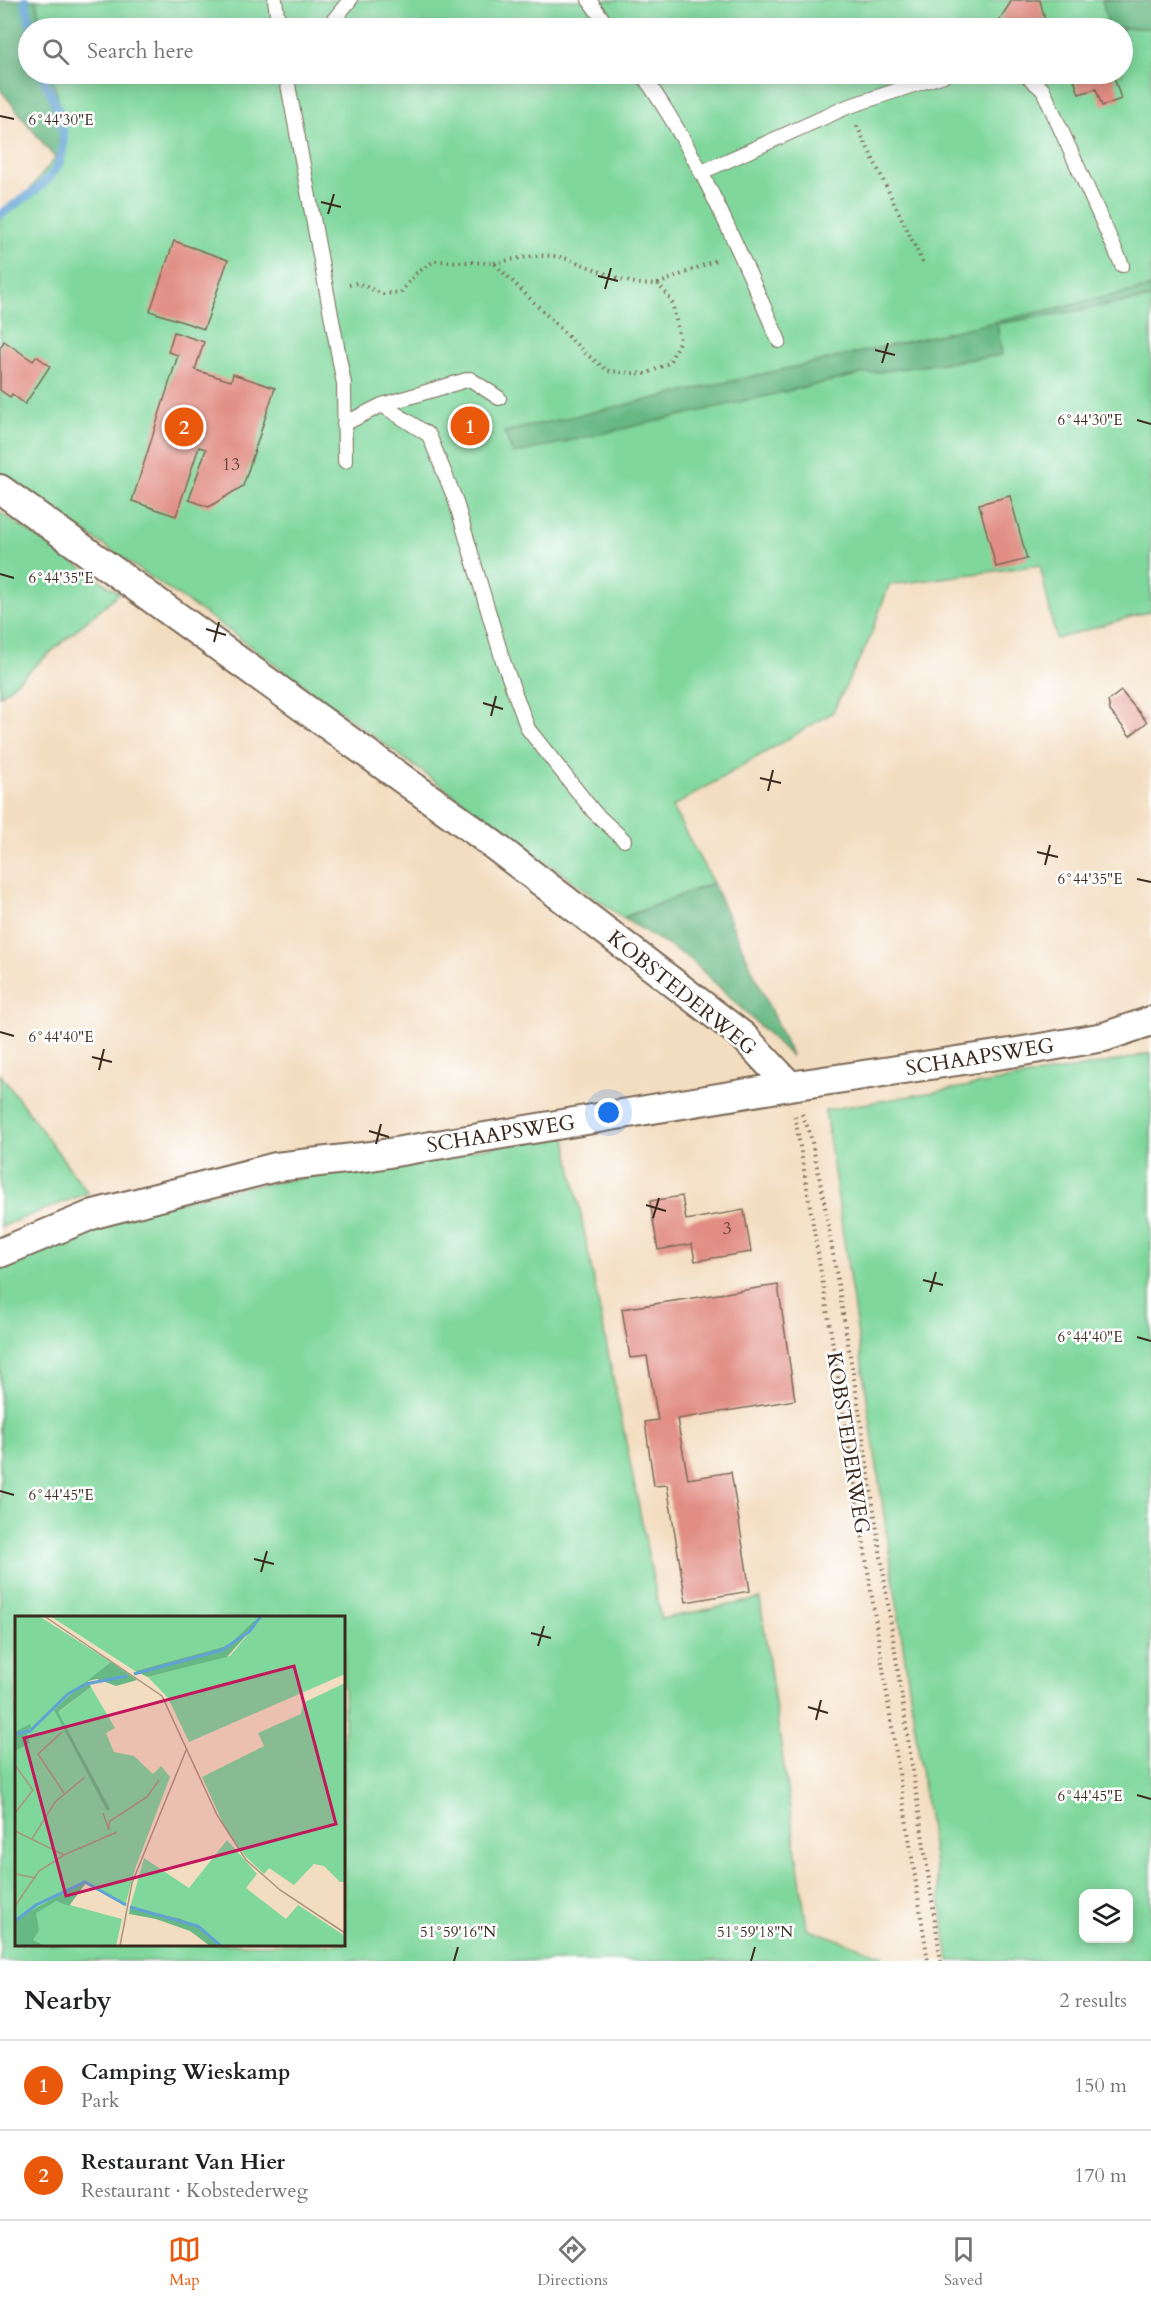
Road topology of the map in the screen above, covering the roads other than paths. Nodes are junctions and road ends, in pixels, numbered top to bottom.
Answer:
1 (275, 0) edge
2 (350, 0) edge
3 (589, 0) edge
4 (278, 18) edge
5 (335, 18) edge
6 (602, 18) edge
7 (288, 84) edge
8 (649, 84) edge
9 (917, 84) edge
10 (1036, 84) edge
11 (702, 172) junction
12 (1122, 265) dead end
13 (779, 341) dead end
14 (499, 398) dead end
15 (382, 405) junction
16 (344, 424) junction
17 (345, 460) dead end
18 (0, 489) edge
19 (624, 840) dead end
20 (1151, 1021) edge
21 (790, 1086) junction
22 (0, 1253) edge

1 - 4 lane
2 - 5 lane
3 - 6 lane
7 - 16 lane
8 - 11 lane
9 - 11 lane
10 - 12 lane
11 - 13 lane
14 - 15 lane
15 - 16 lane
15 - 19 lane
16 - 17 lane
18 - 21 street, KOBSTEDERWEG
20 - 21 street, SCHAAPSWEG
21 - 22 street, SCHAAPSWEG

